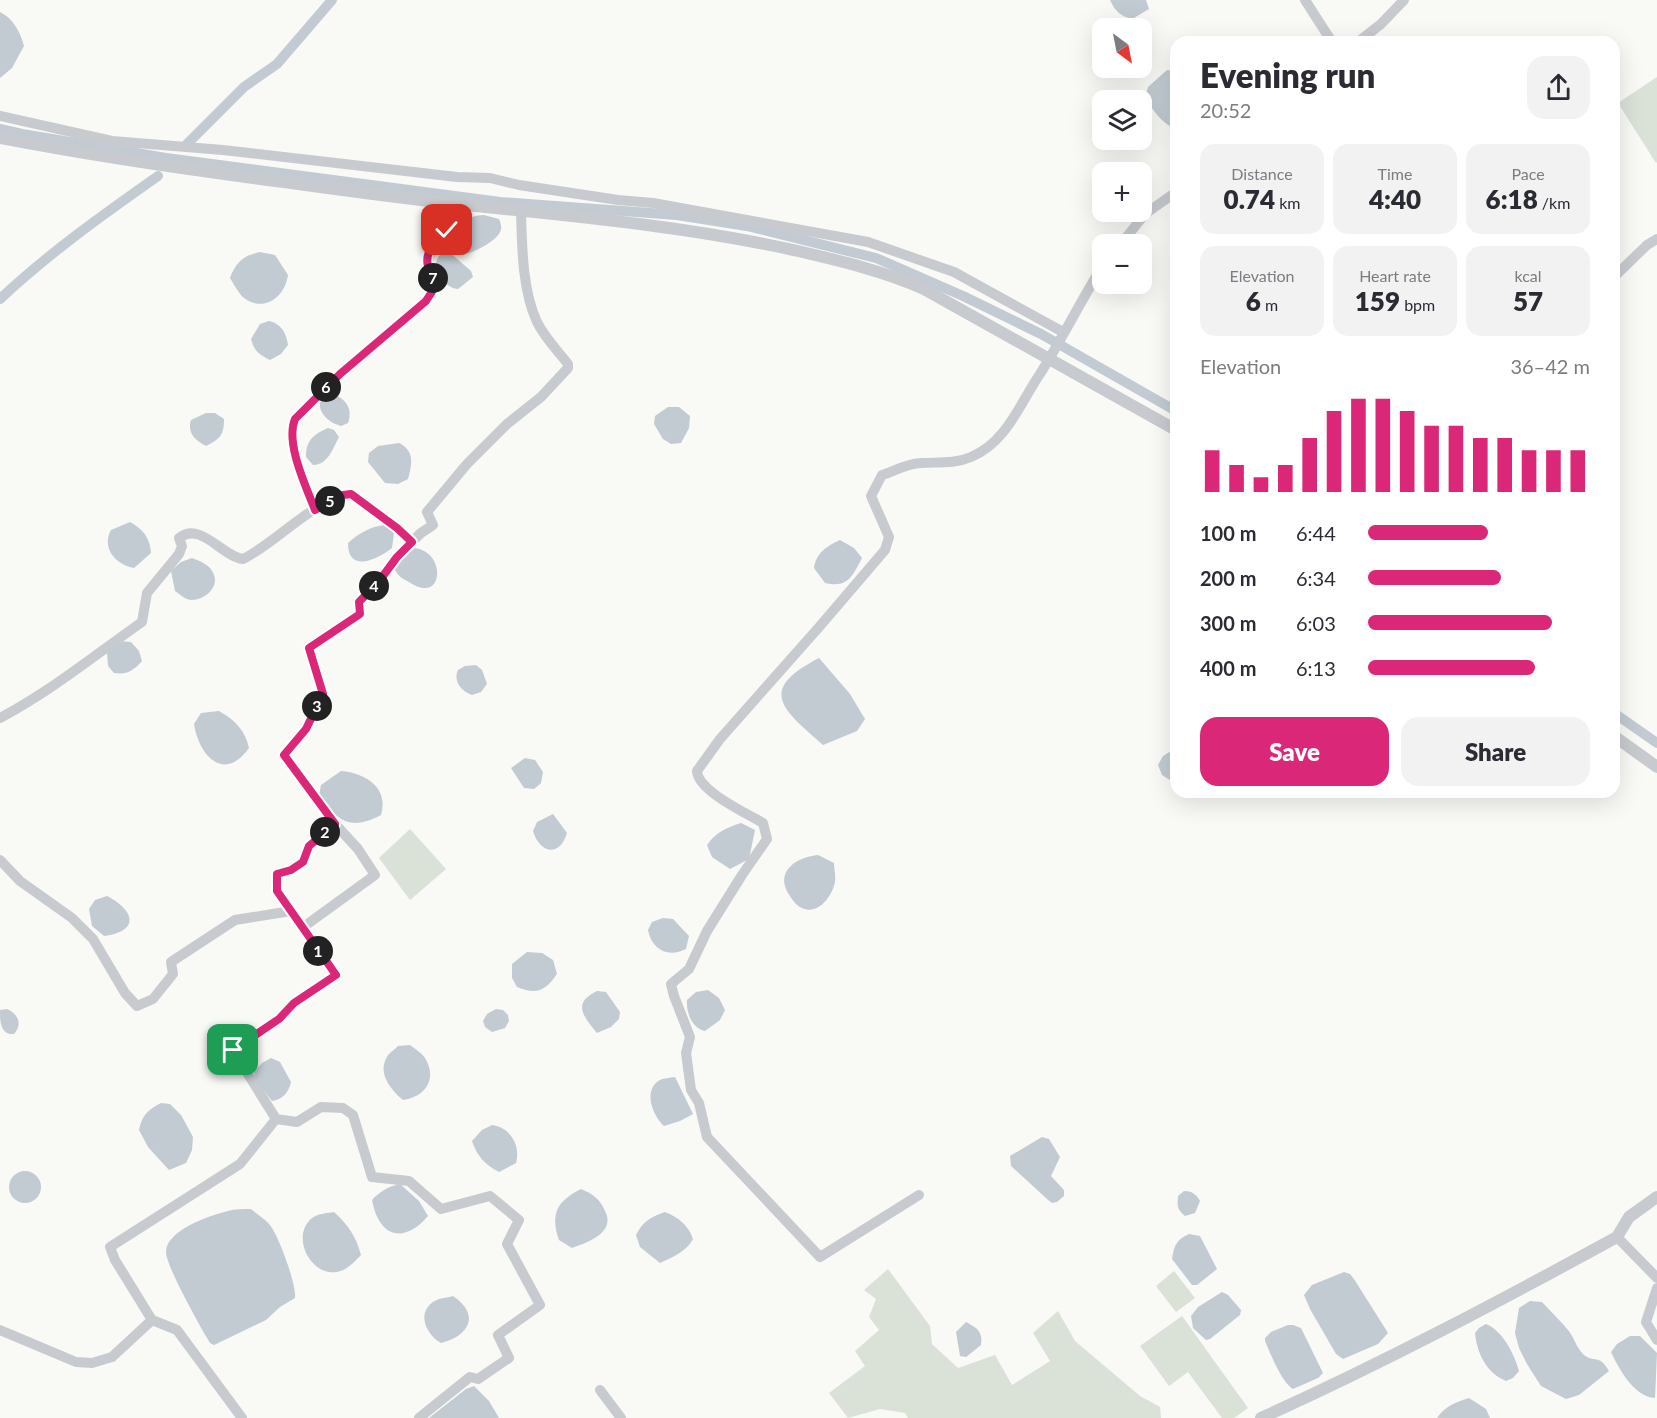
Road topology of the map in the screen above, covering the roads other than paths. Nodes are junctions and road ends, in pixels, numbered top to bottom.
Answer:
1 (1305, 0) edge
2 (1404, 0) edge
3 (1328, 36) edge
4 (1366, 36) edge
5 (0, 116) edge
6 (0, 138) edge
7 (1170, 196) edge
8 (464, 205) junction
9 (521, 211) junction
10 (1129, 234) edge
11 (1657, 239) edge
12 (1620, 271) edge
13 (1092, 284) edge
14 (1063, 332) junction
15 (1049, 360) junction
16 (1170, 427) edge
17 (315, 510) junction
18 (412, 542) junction
19 (0, 718) edge
20 (1620, 740) edge
21 (1657, 767) edge
22 (335, 824) junction
23 (0, 860) edge
24 (291, 911) junction
25 (302, 928) junction
26 (276, 1119) junction
27 (920, 1195) dead end
28 (1657, 1197) edge
29 (1617, 1237) junction
30 (1657, 1278) edge
31 (1657, 1288) edge
32 (152, 1320) junction
33 (0, 1330) edge
34 (1657, 1340) edge
35 (600, 1390) dead end
36 (242, 1418) edge
37 (419, 1418) edge
38 (621, 1418) edge
39 (1262, 1418) edge

1 - 3 street
2 - 4 street
5 - 14 street
6 - 8 street
7 - 10 street
8 - 9 street
8 - 17 street
9 - 15 street
9 - 18 street
11 - 12 street
13 - 14 street
14 - 15 street
15 - 16 street
15 - 27 street
17 - 18 street
17 - 19 street
18 - 22 street
20 - 21 street
22 - 24 street
22 - 25 street
23 - 24 street
24 - 25 street
25 - 26 street
26 - 32 street
26 - 37 street
28 - 29 street
29 - 30 street
29 - 39 street
31 - 34 street
32 - 33 street
32 - 36 street
35 - 38 street

